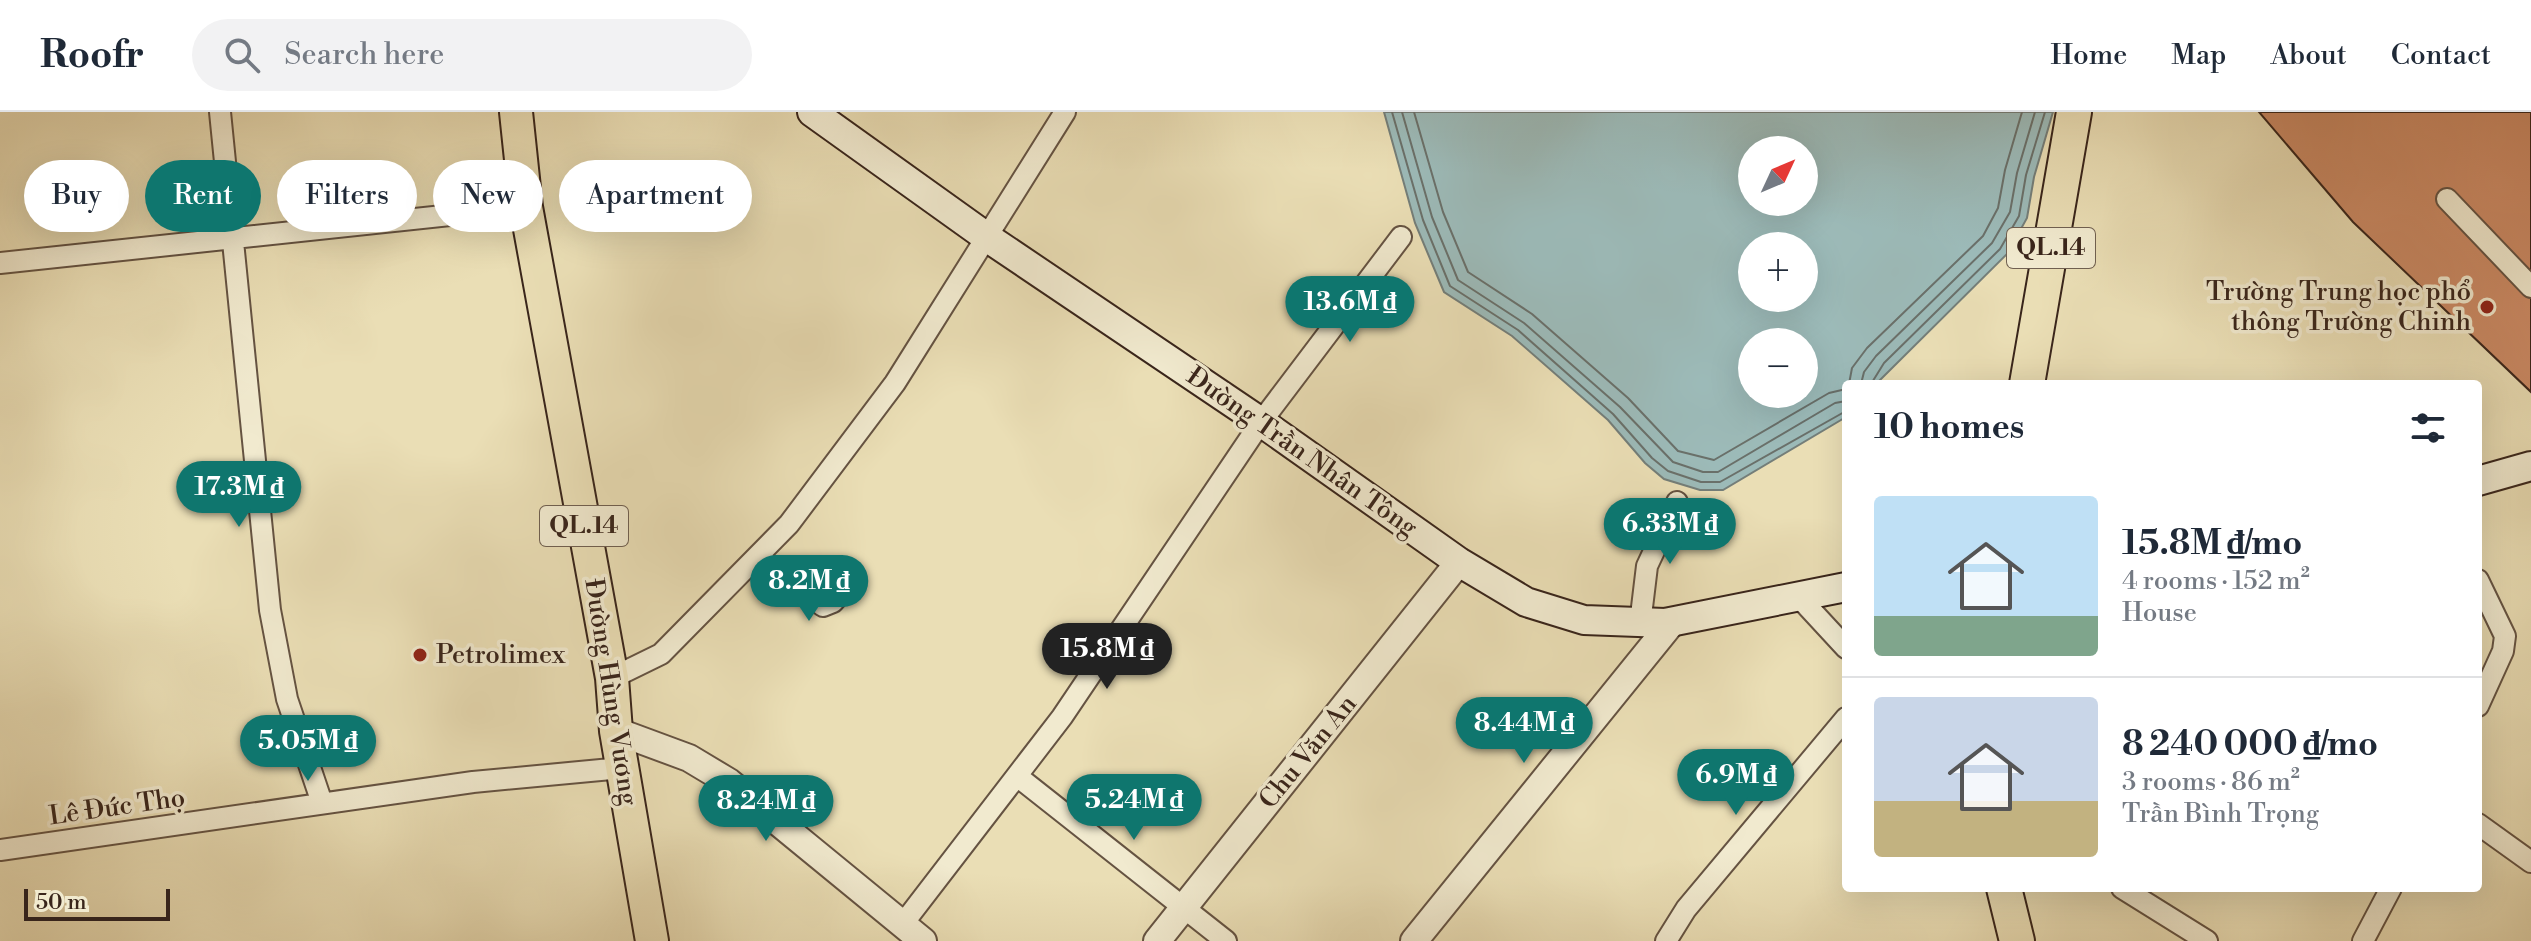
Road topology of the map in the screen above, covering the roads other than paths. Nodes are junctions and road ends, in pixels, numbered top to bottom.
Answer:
1 (220, 112) edge
2 (516, 112) edge
3 (812, 112) edge
4 (1065, 112) edge
5 (2074, 112) edge
6 (521, 160) edge
7 (2447, 199) dead end
8 (433, 217) edge
9 (531, 232) edge
10 (1401, 237) dead end
11 (988, 238) junction
12 (232, 240) junction
13 (0, 263) edge
14 (2531, 287) edge
15 (2028, 380) edge
16 (1261, 422) junction
17 (2531, 466) edge
18 (2482, 480) edge
19 (1677, 502) dead end
20 (758, 557) junction
21 (1459, 562) junction
22 (855, 577) dead end
23 (1842, 588) edge
24 (2482, 588) edge
25 (1797, 595) junction
26 (1673, 621) junction
27 (1640, 624) junction
28 (1842, 644) edge
29 (612, 678) junction
30 (2482, 697) edge
31 (1842, 723) edge
32 (616, 731) junction
33 (622, 768) junction
34 (1017, 776) junction
35 (322, 803) junction
36 (2482, 827) edge
37 (0, 850) edge
38 (2531, 862) edge
39 (2005, 892) edge
40 (2132, 892) edge
41 (2389, 892) edge
42 (1183, 909) junction
43 (902, 925) junction
44 (652, 941) edge
45 (923, 941) edge
46 (1157, 941) edge
47 (1226, 941) edge
48 (1414, 941) edge
49 (1666, 941) edge
50 (2017, 941) edge
51 (2207, 941) edge
52 (2363, 941) edge

1 - 12 street
2 - 6 main road, Đường Hùng Vương / QL.14
3 - 11 main road, Đường Trần Nhân Tông
4 - 11 street
5 - 15 highway, QL.14
7 - 14 street
8 - 12 street
9 - 29 main road, Đường Hùng Vương / QL.14
10 - 16 street
11 - 16 main road, Đường Trần Nhân Tông
11 - 20 street
12 - 13 street
12 - 35 street
16 - 21 main road, Đường Trần Nhân Tông
16 - 34 street
17 - 18 main road
19 - 27 street
20 - 22 street
20 - 29 street
21 - 27 main road, Đường Trần Nhân Tông
21 - 42 street, Chu Văn An
23 - 25 main road, Đường Trần Nhân Tông
24 - 30 street
25 - 26 main road, Đường Trần Nhân Tông
25 - 28 street
26 - 27 main road, Đường Trần Nhân Tông
26 - 48 street
29 - 32 main road, Đường Hùng Vương / QL.14
31 - 49 street
32 - 33 main road, Đường Hùng Vương / QL.14
32 - 43 street
33 - 35 street, Lê Đức Thọ
33 - 44 main road, Đường Hùng Vương / QL.14
34 - 42 street
34 - 43 street
35 - 37 street, Lê Đức Thọ
36 - 38 street
39 - 50 highway
40 - 51 street
41 - 52 street
42 - 46 street, Chu Văn An
42 - 47 street
43 - 45 street

